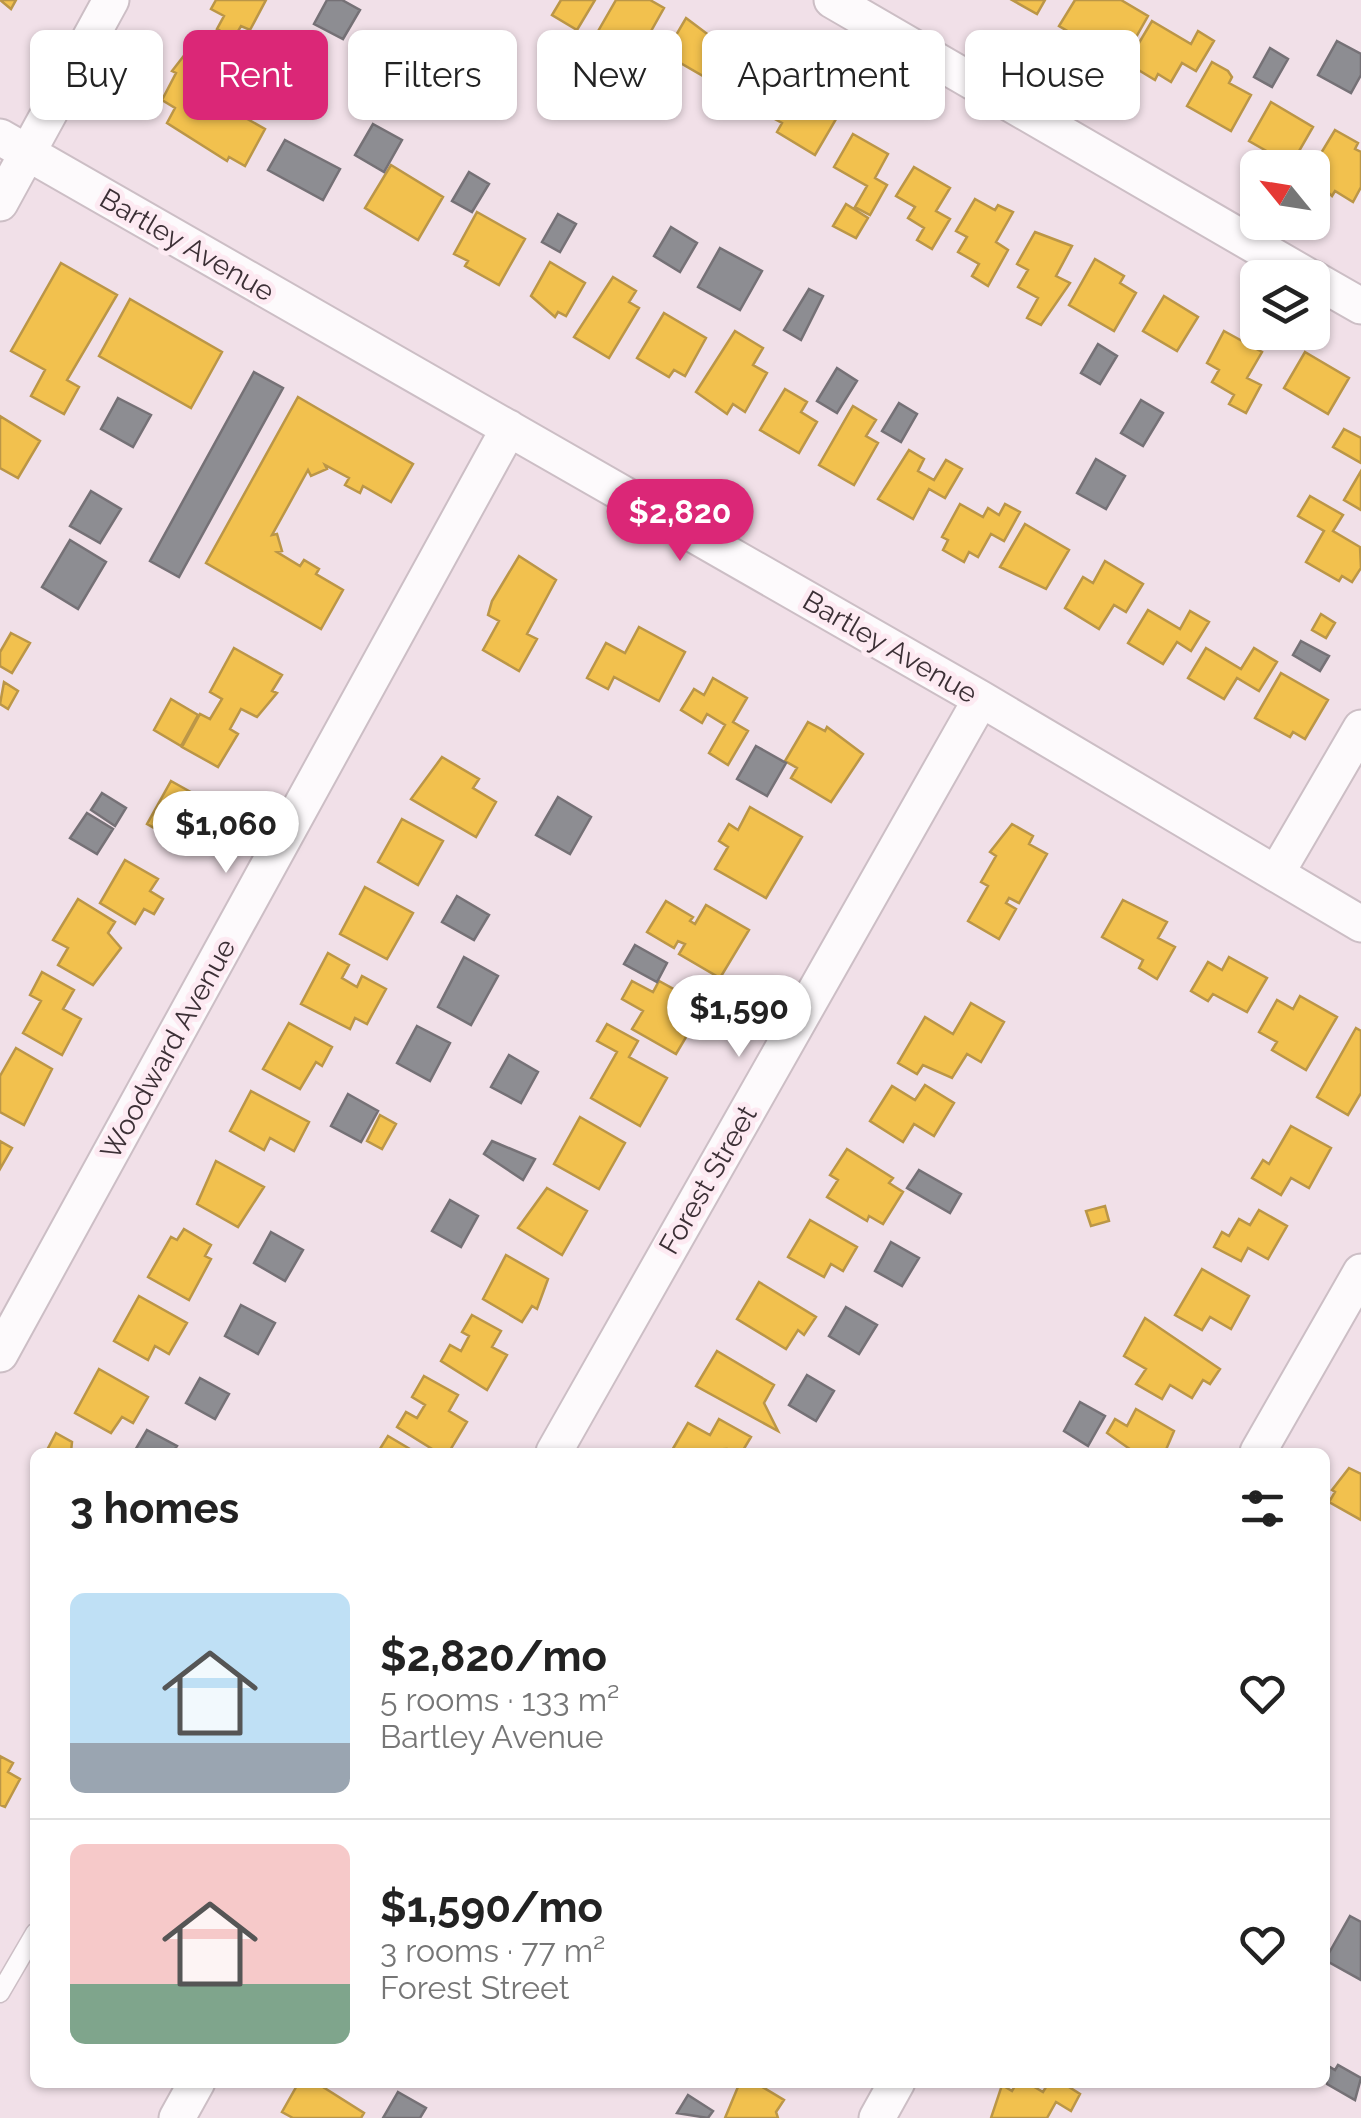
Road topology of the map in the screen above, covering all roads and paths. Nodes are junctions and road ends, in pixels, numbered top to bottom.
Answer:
1 (112, 0) edge
2 (832, 0) edge
3 (14, 145) edge
4 (0, 203) edge
5 (1281, 260) edge
6 (1330, 288) edge
7 (1361, 306) edge
8 (509, 428) junction
9 (981, 699) junction
10 (1361, 728) edge
11 (1276, 874) junction
12 (1361, 924) edge
13 (1361, 1272) edge
14 (0, 1354) edge
15 (556, 1448) edge
16 (1260, 1448) edge
17 (30, 1942) edge
18 (0, 1993) edge
19 (194, 2088) edge
20 (894, 2088) edge
21 (177, 2118) edge
22 (877, 2118) edge

1 - 3 street
2 - 5 street
3 - 4 street
3 - 8 street, Bartley Avenue
6 - 7 street
8 - 9 street, Bartley Avenue
8 - 14 street, Woodward Avenue
9 - 11 street, Bartley Avenue
9 - 15 street, Forest Street
10 - 11 street
11 - 12 street, Bartley Avenue
13 - 16 street
17 - 18 lane
19 - 21 street
20 - 22 street

